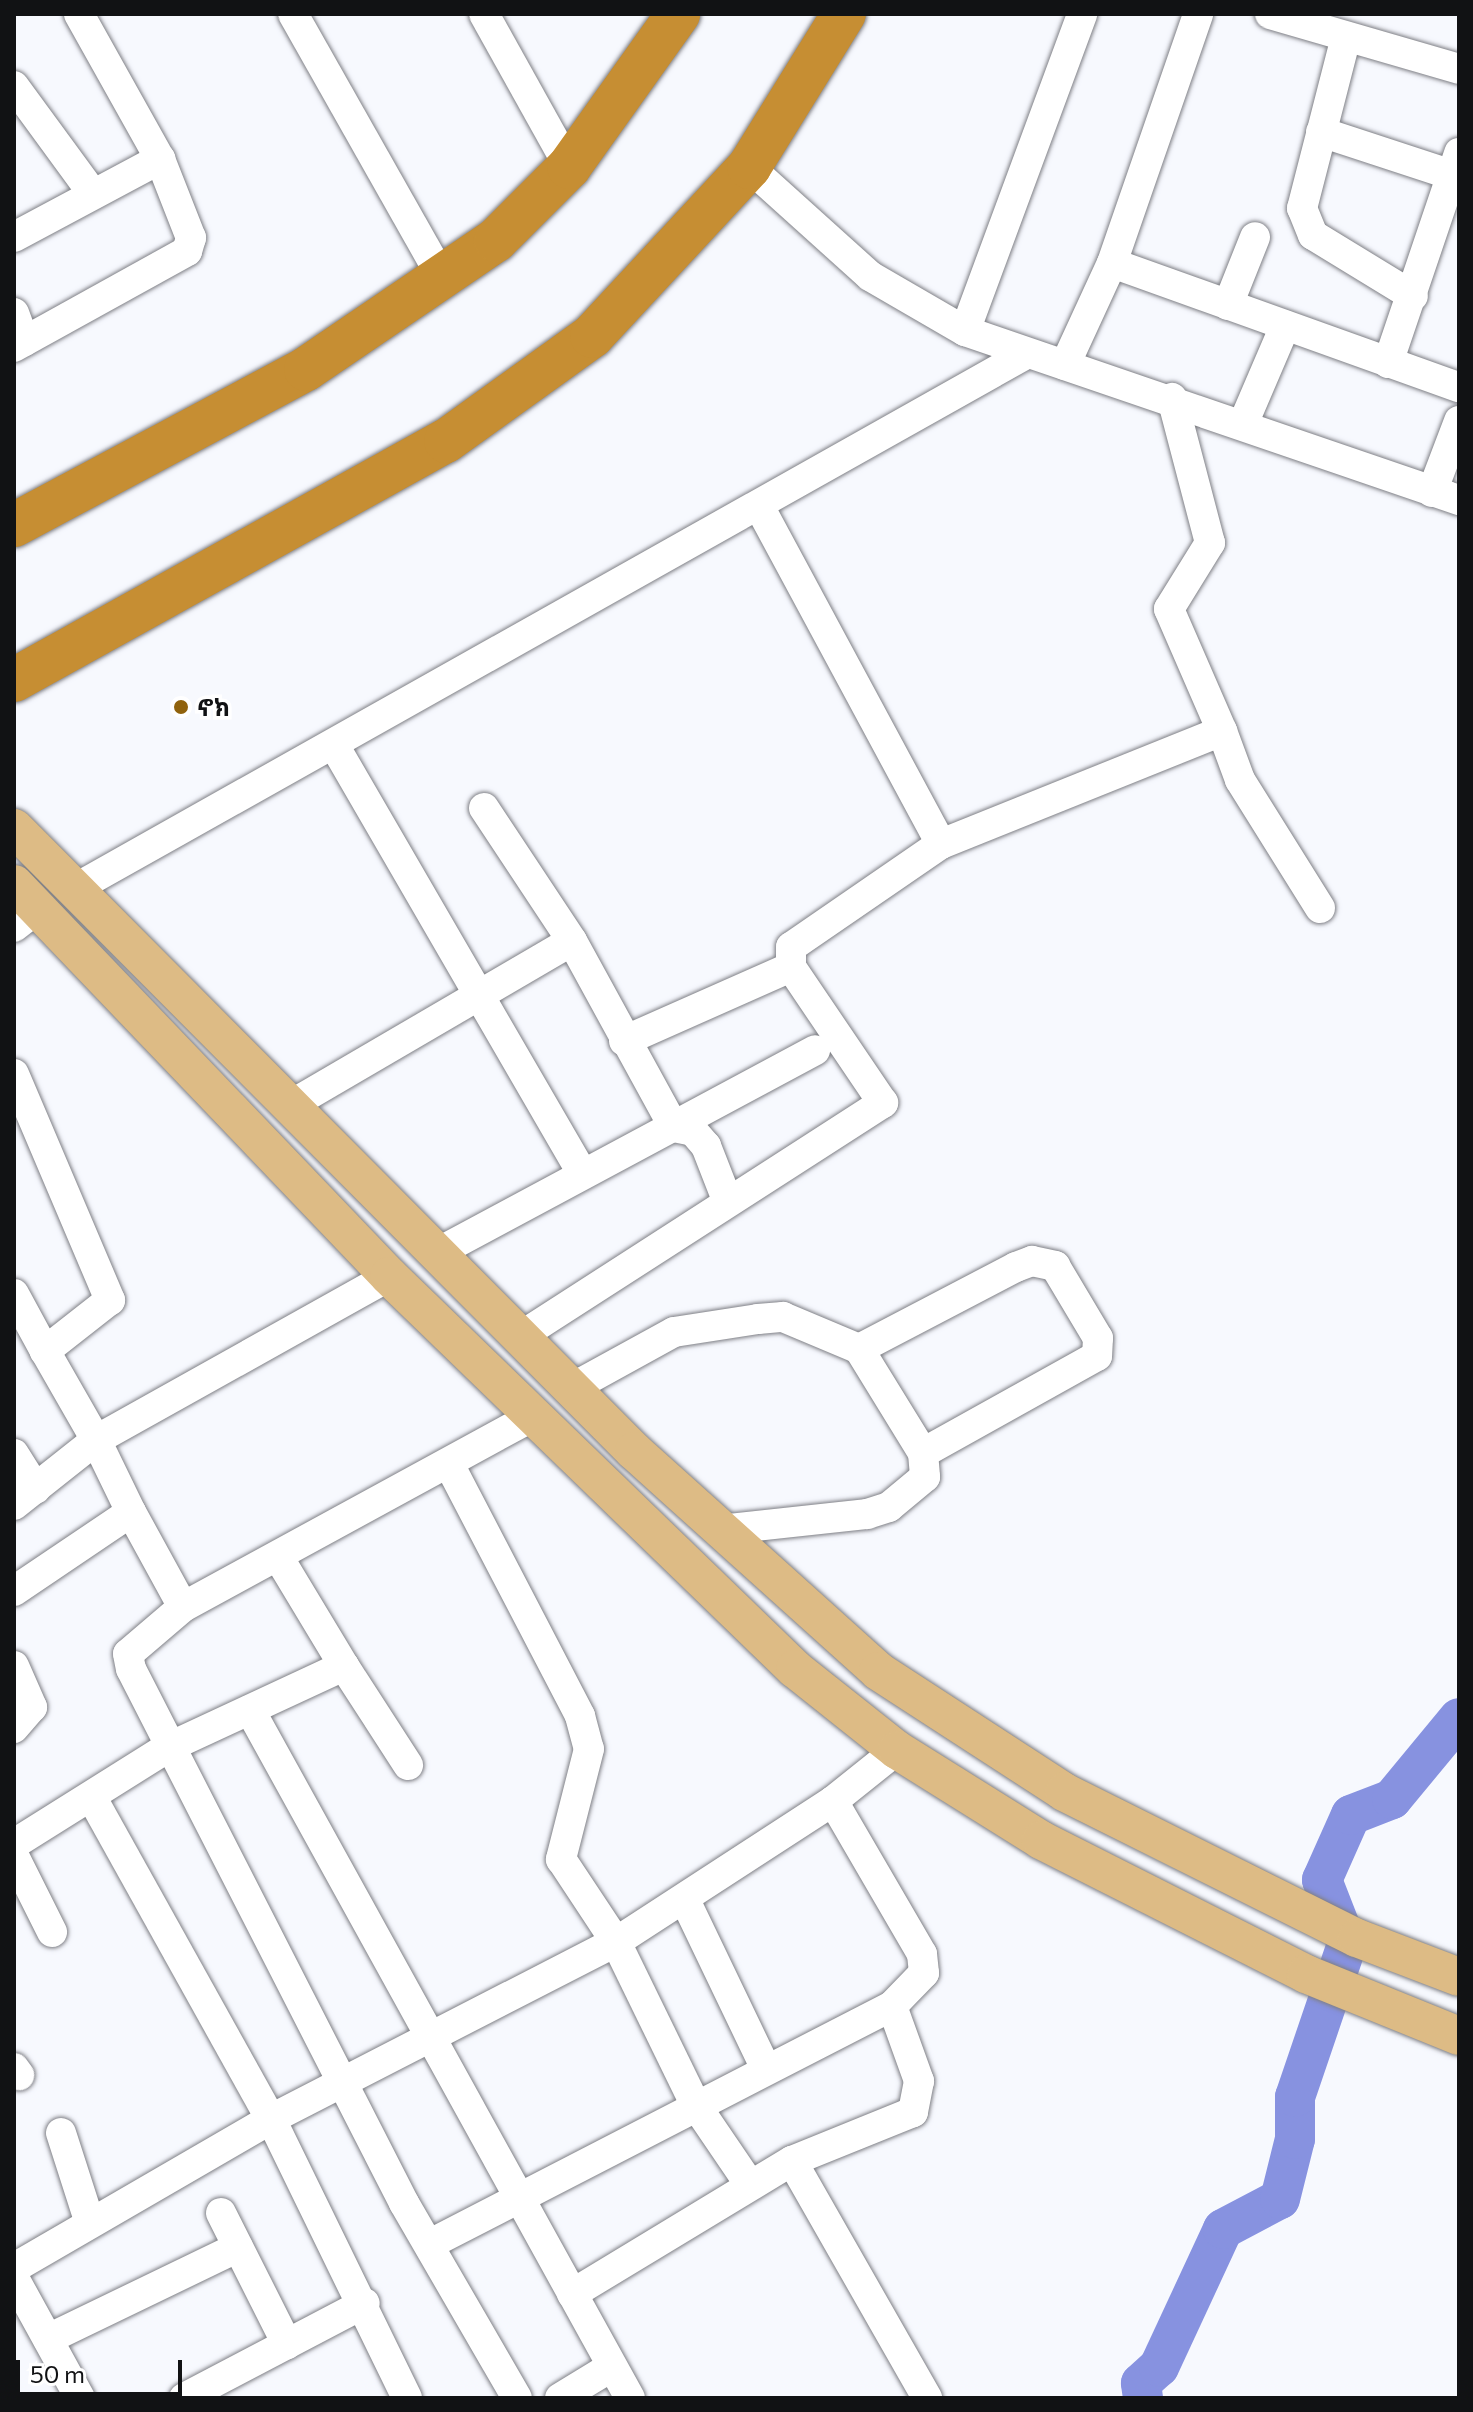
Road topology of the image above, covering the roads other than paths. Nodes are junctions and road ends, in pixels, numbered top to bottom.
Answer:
1 (79, 14) edge
2 (293, 14) edge
3 (484, 14) edge
4 (678, 14) edge
5 (844, 14) edge
6 (1082, 14) edge
7 (1198, 14) edge
8 (1278, 15) edge
9 (1346, 37) junction
10 (1459, 69) edge
11 (16, 95) edge
12 (1321, 132) junction
13 (160, 159) junction
14 (1456, 164) edge
15 (569, 167) junction
16 (749, 167) junction
17 (93, 194) junction
18 (14, 237) edge
19 (1255, 237) dead end
20 (1112, 263) junction
21 (443, 279) junction
22 (1413, 296) junction
23 (1228, 305) junction
24 (1285, 326) junction
25 (965, 331) junction
26 (17, 334) edge
27 (1026, 354) junction
28 (1388, 363) junction
29 (1065, 365) junction
30 (1459, 387) edge
31 (1172, 398) junction
32 (1459, 421) edge
33 (1243, 424) junction
34 (1446, 496) edge
35 (759, 506) junction
36 (14, 525) edge
37 (14, 680) edge
38 (1222, 731) junction
39 (334, 745) junction
40 (484, 808) dead end
41 (14, 828) edge
42 (941, 844) junction
43 (76, 888) junction
44 (22, 907) edge
45 (1320, 908) dead end
46 (572, 941) junction
47 (791, 967) junction
48 (475, 998) junction
49 (624, 1041) junction
50 (815, 1050) dead end
51 (14, 1074) edge
52 (291, 1105) junction
53 (674, 1127) junction
54 (582, 1172) junction
55 (727, 1200) junction
56 (437, 1253) junction
57 (389, 1276) junction
58 (469, 1287) junction
59 (14, 1294) edge
60 (434, 1320) junction
61 (521, 1336) junction
62 (859, 1349) junction
63 (45, 1351) junction
64 (572, 1388) junction
65 (532, 1417) junction
66 (96, 1440) junction
67 (923, 1453) junction
68 (14, 1454) edge
69 (449, 1464) junction
70 (25, 1497) edge
71 (131, 1512) junction
72 (719, 1530) junction
73 (280, 1560) junction
74 (14, 1591) edge
75 (183, 1607) junction
76 (14, 1666) edge
77 (344, 1666) junction
78 (250, 1710) junction
79 (14, 1728) edge
80 (167, 1748) junction
81 (897, 1750) junction
82 (408, 1765) dead end
83 (1064, 1792) junction
84 (92, 1798) junction
85 (833, 1801) junction
86 (1041, 1840) junction
87 (14, 1844) edge
88 (14, 1856) edge
89 (685, 1900) junction
90 (52, 1932) dead end
91 (616, 1942) junction
92 (1459, 1977) edge
93 (892, 2006) junction
94 (434, 2032) junction
95 (1459, 2036) edge
96 (765, 2067) junction
97 (345, 2078) junction
98 (695, 2104) junction
99 (271, 2119) junction
100 (61, 2133) dead end
101 (792, 2161) junction
102 (750, 2185) junction
103 (520, 2195) junction
104 (221, 2213) dead end
105 (89, 2220) junction
106 (430, 2244) junction
107 (238, 2247) junction
108 (14, 2268) edge
109 (14, 2278) edge
110 (572, 2294) junction
111 (365, 2303) junction
112 (48, 2339) junction
113 (287, 2344) junction
114 (611, 2367) junction
115 (198, 2395) edge
116 (80, 2398) edge
117 (407, 2398) edge
118 (517, 2398) edge
119 (560, 2398) edge
120 (630, 2398) edge
121 (927, 2398) edge

1 - 13 street
2 - 21 street
3 - 15 street
4 - 15 highway
5 - 16 highway
6 - 25 street
7 - 20 street
8 - 9 street
9 - 10 street
9 - 12 street
11 - 17 street
12 - 14 street
12 - 22 street
13 - 17 street
13 - 26 street
14 - 22 street
15 - 21 highway
16 - 25 street
16 - 37 highway
17 - 18 street
19 - 23 street
20 - 23 street
20 - 29 street
21 - 36 highway
22 - 28 street
23 - 24 street
24 - 28 street
24 - 33 street
25 - 27 street
27 - 29 street
27 - 35 street
28 - 30 street
29 - 31 street
31 - 33 street
31 - 38 street
32 - 34 street
33 - 34 street
35 - 39 street
35 - 42 street
38 - 42 street
38 - 45 street
39 - 43 street
39 - 48 street
40 - 46 street
41 - 43 main road
42 - 47 street
43 - 52 main road
44 - 57 main road
46 - 48 street
46 - 49 street
47 - 49 street
47 - 55 street
48 - 52 street
48 - 54 street
49 - 53 street
50 - 53 street
51 - 63 street
52 - 56 main road
53 - 54 street
53 - 55 street
54 - 56 street
55 - 61 street
56 - 58 main road
57 - 60 main road
57 - 66 street
58 - 60 main road
58 - 61 main road
59 - 63 street
60 - 65 main road
61 - 64 main road
62 - 64 street
62 - 67 street
62 - 67 street
63 - 66 street
64 - 72 main road
65 - 69 street
65 - 81 main road
66 - 70 street
66 - 71 street
67 - 72 street
68 - 70 street
69 - 73 street
69 - 91 street
71 - 74 street
71 - 75 street
72 - 83 main road
73 - 75 street
73 - 77 street
75 - 80 street
76 - 79 street
77 - 78 street
77 - 82 street
78 - 80 street
78 - 94 street
80 - 84 street
80 - 97 street
81 - 85 street
81 - 86 main road
83 - 86 main road
83 - 92 main road
84 - 87 street
84 - 99 street
85 - 89 street
85 - 93 street
86 - 95 main road
88 - 90 street
89 - 91 street
89 - 96 street
91 - 94 street
91 - 98 street
93 - 96 street
93 - 101 street
94 - 97 street
94 - 103 street
96 - 98 street
97 - 99 street
97 - 106 street
98 - 102 street
98 - 103 street
99 - 105 street
99 - 111 street
100 - 105 street
101 - 102 street
101 - 121 street
102 - 110 street
103 - 106 street
103 - 110 street
104 - 107 street
105 - 108 street
106 - 118 street
107 - 112 street
107 - 113 street
109 - 112 street
110 - 114 street
111 - 113 street
111 - 117 street
112 - 116 street
113 - 115 street
114 - 119 street
114 - 120 street

